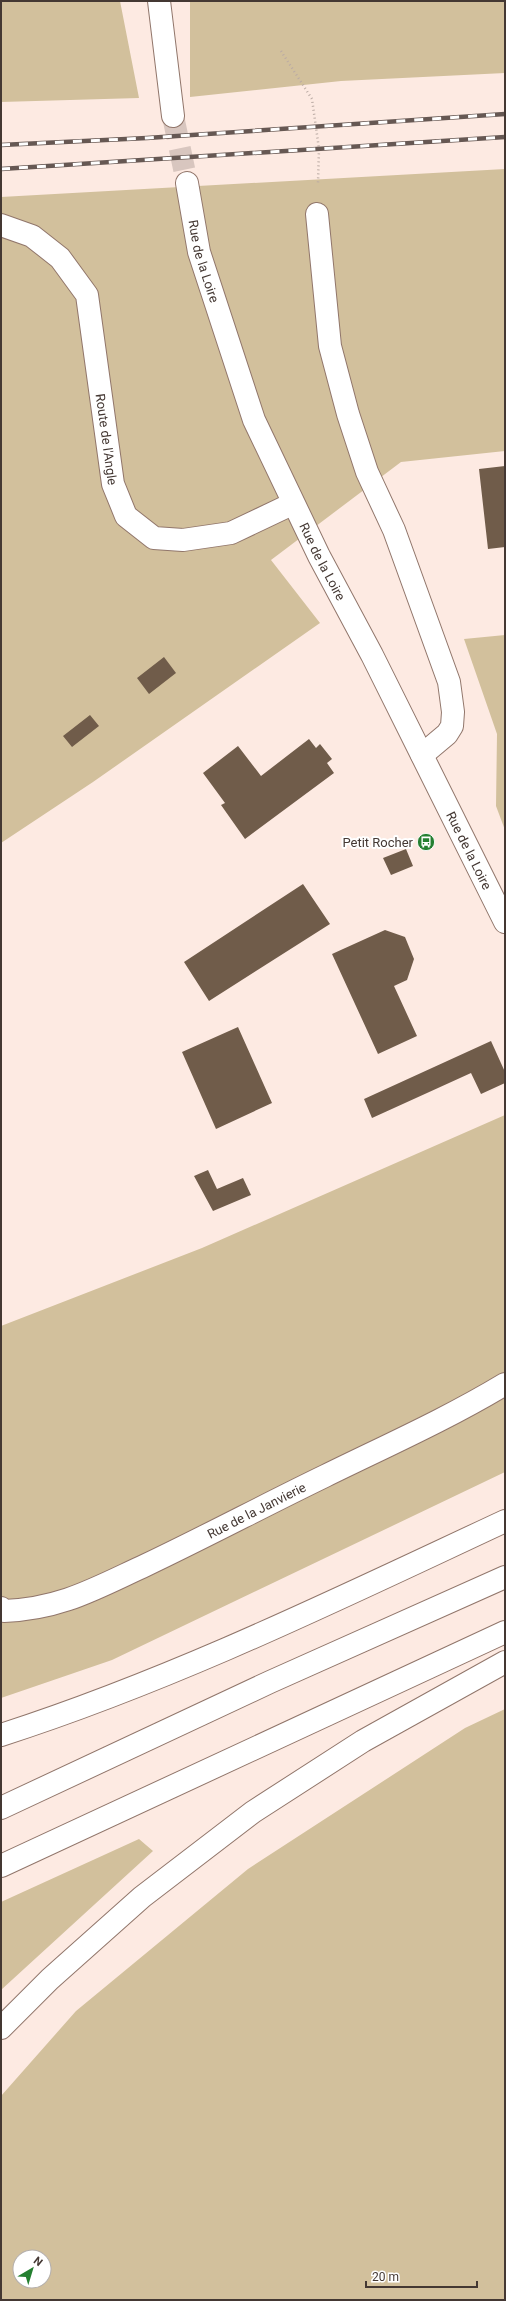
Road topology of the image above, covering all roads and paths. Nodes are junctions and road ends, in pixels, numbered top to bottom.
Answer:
1 (159, 1) edge
2 (281, 51) dead end
3 (173, 116) tunnel mouth
4 (187, 183) tunnel mouth
5 (317, 214) joint
6 (1, 225) edge
7 (292, 504) junction
8 (422, 755) junction
9 (505, 922) edge
10 (505, 1384) edge
11 (505, 1521) edge
12 (505, 1577) edge
13 (1, 1608) edge
14 (505, 1632) edge
15 (505, 1662) edge
16 (1, 1735) edge
17 (1, 1808) edge
18 (1, 1866) edge
19 (1, 2028) edge

1 - 3 main road
2 - 5 path
4 - 7 main road, Rue de la Loire
5 - 8 main road
6 - 7 main road, Route de l'Angle
7 - 8 main road, Rue de la Loire
8 - 9 main road, Rue de la Loire
10 - 13 main road, Rue de la Janvierie
11 - 16 main road
12 - 17 main road
14 - 18 main road
15 - 19 main road

